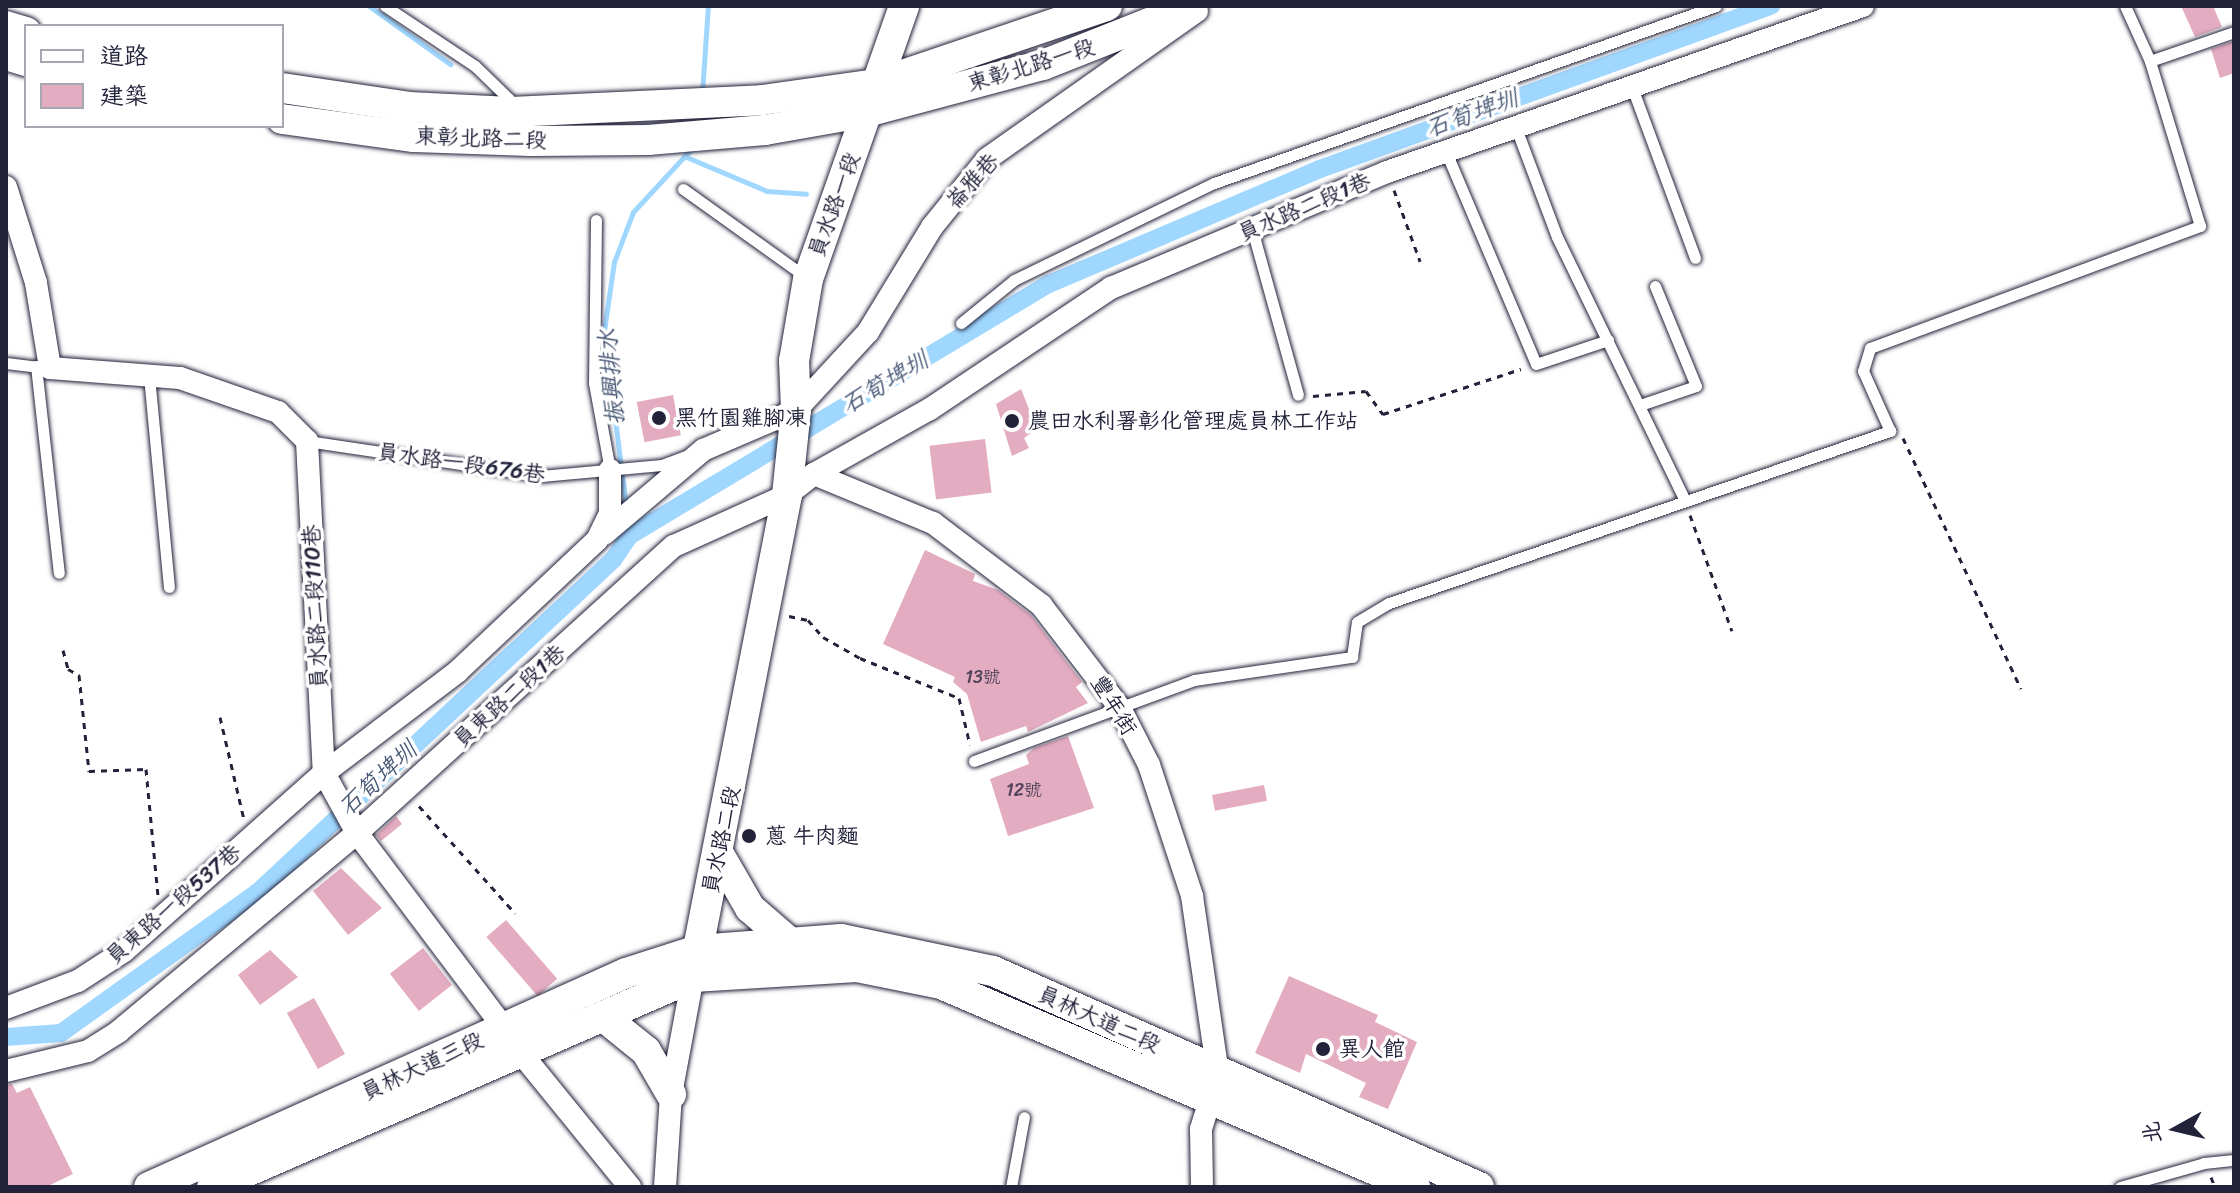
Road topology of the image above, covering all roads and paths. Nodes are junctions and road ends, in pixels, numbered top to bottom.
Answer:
1 (385, 6) edge
2 (904, 6) edge
3 (1107, 6) edge
4 (1192, 6) edge
5 (1203, 6) edge
6 (1716, 6) edge
7 (1863, 6) edge
8 (2125, 6) edge
9 (2234, 32) edge
10 (2150, 61) junction
11 (876, 84) junction
12 (284, 88) edge
13 (1633, 90) junction
14 (511, 112) junction
15 (867, 112) junction
16 (284, 119) edge
17 (1516, 128) junction
18 (1446, 152) junction
19 (1387, 172) junction
20 (6, 187) edge
21 (683, 189) dead end
22 (596, 220) dead end
23 (1252, 229) junction
24 (1695, 258) dead end
25 (1420, 261) dead end
26 (808, 279) junction
27 (1655, 286) dead end
28 (961, 323) dead end
29 (1608, 340) junction
30 (6, 363) edge
31 (1536, 364) junction
32 (43, 367) junction
33 (149, 376) junction
34 (1298, 395) joint
35 (1640, 405) junction
36 (796, 410) junction
37 (1890, 431) junction
38 (307, 441) junction
39 (610, 470) junction
40 (664, 471) junction
41 (814, 474) junction
42 (787, 495) junction
43 (1684, 499) junction
44 (597, 540) junction
45 (59, 573) dead end
46 (169, 587) dead end
47 (766, 610) junction
48 (1732, 631) dead end
49 (63, 650) dead end
50 (2021, 689) dead end
51 (1120, 708) junction
52 (220, 717) dead end
53 (974, 761) joint
54 (324, 773) junction
55 (405, 790) junction
56 (357, 833) junction
57 (249, 839) junction
58 (720, 856) junction
59 (515, 913) dead end
60 (160, 918) junction
61 (787, 940) junction
62 (695, 963) junction
63 (6, 1008) edge
64 (604, 1017) junction
65 (504, 1028) junction
66 (521, 1053) junction
67 (6, 1071) edge
68 (1214, 1087) junction
69 (671, 1094) junction
70 (1024, 1117) dead end
71 (2234, 1160) edge
72 (149, 1187) edge
73 (212, 1187) edge
74 (630, 1187) edge
75 (665, 1187) edge
76 (1011, 1187) edge
77 (1202, 1187) edge
78 (1415, 1187) edge
79 (1479, 1187) edge
80 (2120, 1187) edge

1 - 14 lane
2 - 11 street, 員水路一段
3 - 11 street, 東彰北路一段
4 - 15 street, 東彰北路一段
5 - 36 street, 崙雅巷
6 - 28 lane
7 - 13 street, 員水路二段1巷
8 - 10 lane
9 - 10 lane
10 - 37 lane
11 - 14 street, 東彰北路二段
11 - 15 street, 員水路一段
12 - 14 street, 東彰北路二段
13 - 17 street, 員水路二段1巷
13 - 24 lane
15 - 16 street, 東彰北路二段
15 - 26 street, 員水路一段
17 - 18 street, 員水路二段1巷
17 - 29 lane
18 - 19 street, 員水路二段1巷
18 - 31 lane
19 - 23 street, 員水路二段1巷
19 - 25 path
20 - 32 street
21 - 26 lane
22 - 39 lane
23 - 34 lane
23 - 41 street, 員水路二段1巷
26 - 36 street, 員水路一段
27 - 35 lane
29 - 31 lane
29 - 35 lane
30 - 32 lane
31 - 34 path
32 - 33 street
32 - 45 lane
33 - 38 street
33 - 46 lane
35 - 43 lane
36 - 40 street, 員東路一段537巷
36 - 42 street, 員水路一段
37 - 43 lane
37 - 50 path
38 - 39 lane, 員水路一段676巷
38 - 54 street, 員水路二段110巷
39 - 40 lane, 員水路一段676巷
39 - 44 street
40 - 44 street, 員東路一段537巷
41 - 42 street, 員水路二段1巷
41 - 51 street, 豐年街
42 - 47 street, 員水路二段
42 - 55 street, 員東路二段1巷
43 - 48 path
43 - 51 lane
44 - 54 street, 員東路一段537巷
47 - 53 path
47 - 58 street, 員水路二段
49 - 60 path
51 - 53 lane
51 - 68 street, 豐年街
52 - 57 path
54 - 56 street
54 - 57 street, 員東路一段537巷
55 - 56 street, 員東路二段1巷
55 - 59 path
56 - 65 street
56 - 67 street, 員東路二段1巷
57 - 60 street, 員東路一段537巷
58 - 61 street
58 - 62 street, 員水路二段
60 - 63 street, 員東路一段537巷
61 - 62 street, 員林大道二段
61 - 68 street, 員林大道二段
62 - 64 street, 員林大道三段
62 - 65 street, 員林大道三段
62 - 68 street, 員林大道二段
62 - 69 street, 員水路二段
64 - 66 street, 員林大道三段
64 - 69 street
65 - 72 street, 員林大道三段
66 - 73 street, 員林大道三段
66 - 74 street
68 - 77 street
68 - 78 street, 員林大道二段
68 - 79 street, 員林大道二段
69 - 75 street, 員水路二段
70 - 76 lane
71 - 80 lane

